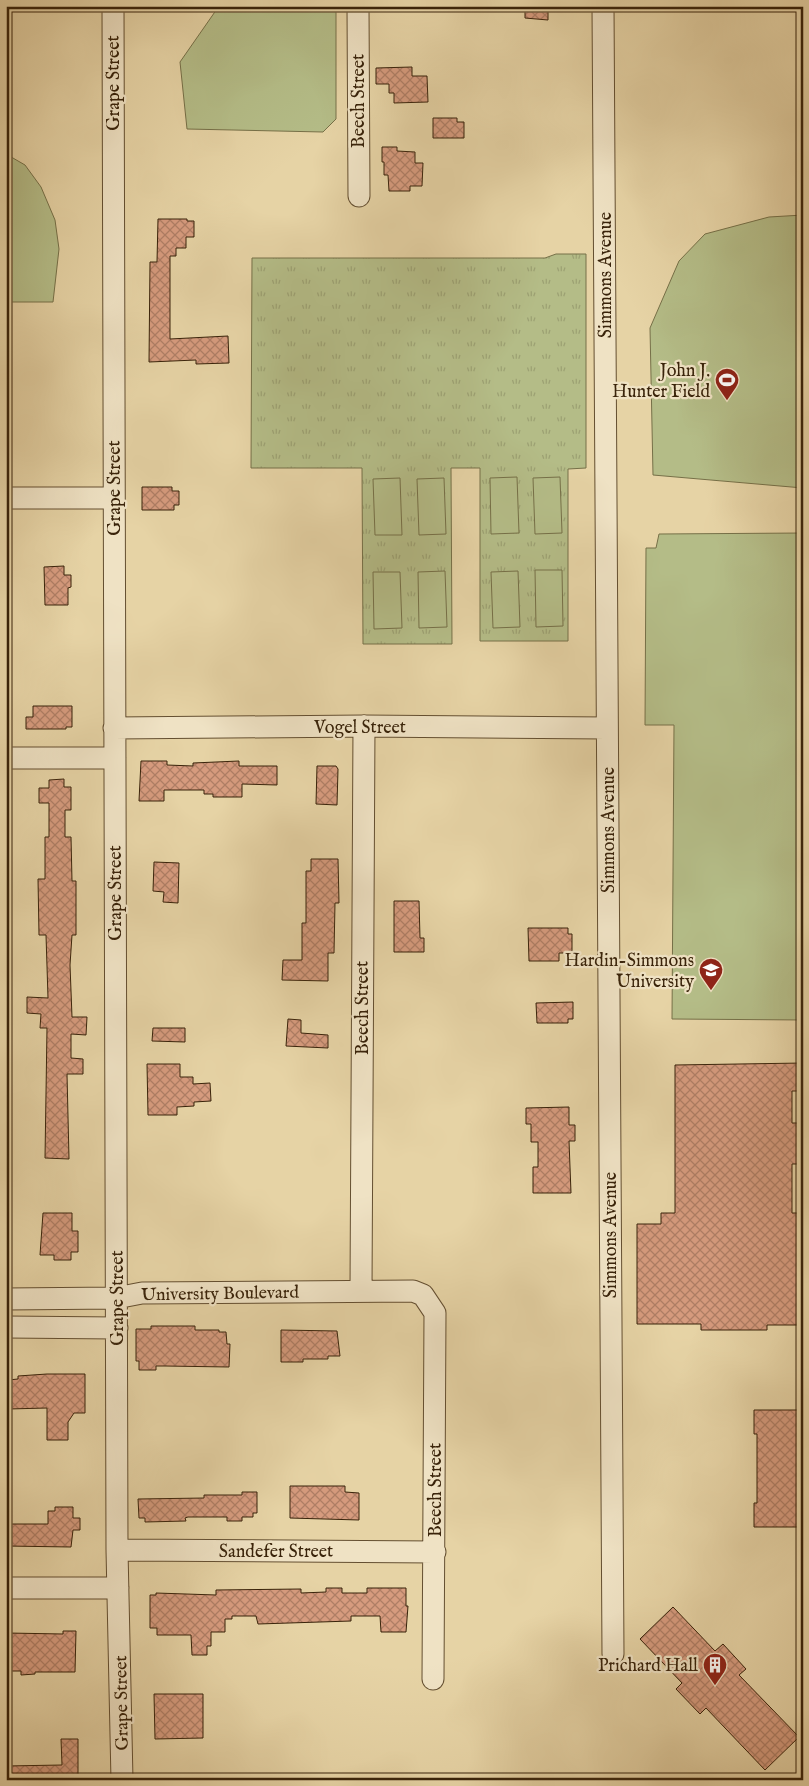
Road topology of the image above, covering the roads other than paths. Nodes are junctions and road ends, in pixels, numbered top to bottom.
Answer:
1 (113, 6) edge
2 (358, 6) edge
3 (603, 6) edge
4 (359, 196) dead end
5 (6, 498) edge
6 (114, 498) junction
7 (364, 726) junction
8 (114, 728) junction
9 (607, 728) junction
10 (6, 758) edge
11 (115, 758) junction
12 (361, 1290) junction
13 (116, 1298) junction
14 (6, 1299) edge
15 (430, 1303) joint
16 (6, 1327) edge
17 (117, 1328) junction
18 (117, 1550) junction
19 (435, 1552) junction
20 (6, 1588) edge
21 (118, 1588) junction
22 (613, 1654) dead end
23 (433, 1679) dead end
24 (122, 1780) edge

1 - 6 street, Grape Street
2 - 4 street, Beech Street
3 - 9 street, Simmons Avenue
5 - 6 street
6 - 8 street, Grape Street
7 - 8 street, Vogel Street
7 - 9 street, Vogel Street
7 - 12 street, Beech Street
8 - 11 street, Grape Street
9 - 22 street, Simmons Avenue
10 - 11 street
11 - 13 street, Grape Street
12 - 13 street, University Boulevard
12 - 15 street, University Boulevard
13 - 14 street, University Boulevard
13 - 17 street, Grape Street
15 - 19 street, Beech Street
16 - 17 street
17 - 18 street, Grape Street
18 - 19 street, Sandefer Street
18 - 21 street, Grape Street
19 - 23 street, Beech Street
20 - 21 street
21 - 24 street, Grape Street

